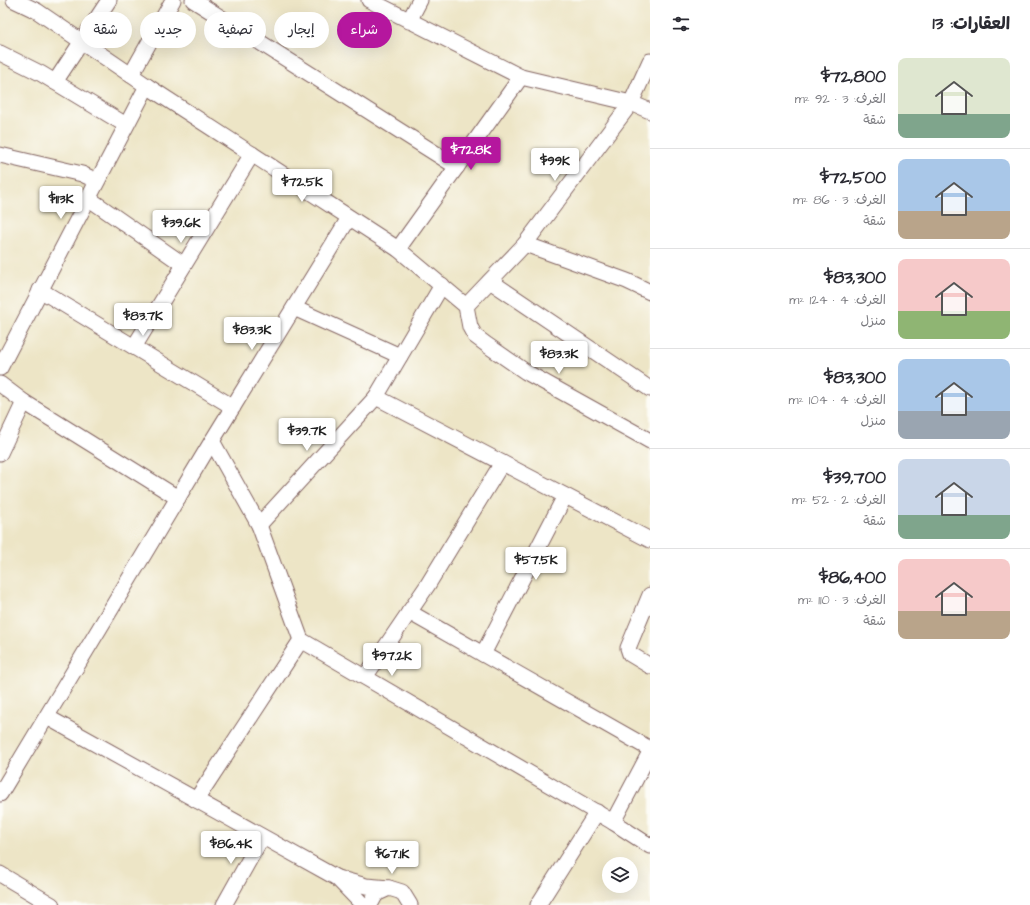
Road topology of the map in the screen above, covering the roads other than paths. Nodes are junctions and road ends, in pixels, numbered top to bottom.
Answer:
1 (14, 0) edge
2 (109, 0) edge
3 (173, 0) edge
4 (193, 0) edge
5 (369, 0) edge
6 (420, 0) edge
7 (101, 12) edge
8 (409, 21) junction
9 (80, 41) edge
10 (80, 45) edge
11 (91, 48) edge
12 (0, 53) edge
13 (650, 61) edge
14 (131, 75) junction
15 (521, 77) junction
16 (55, 82) junction
17 (147, 86) junction
18 (631, 103) junction
19 (650, 111) edge
20 (126, 125) junction
21 (0, 154) edge
22 (252, 154) junction
23 (457, 167) junction
24 (97, 181) junction
25 (88, 198) junction
26 (350, 218) junction
27 (525, 244) junction
28 (398, 249) junction
29 (184, 266) junction
30 (490, 282) junction
31 (442, 286) junction
32 (40, 290) junction
33 (650, 292) edge
34 (466, 306) junction
35 (294, 308) junction
36 (134, 347) junction
37 (400, 356) junction
38 (0, 368) edge
39 (0, 384) edge
40 (650, 389) edge
41 (376, 397) junction
42 (24, 402) junction
43 (233, 407) junction
44 (212, 441) junction
45 (650, 441) edge
46 (0, 453) edge
47 (502, 463) junction
48 (565, 496) junction
49 (178, 498) junction
50 (259, 525) junction
51 (650, 540) edge
52 (650, 594) edge
53 (409, 612) junction
54 (301, 640) junction
55 (483, 654) junction
56 (650, 666) edge
57 (365, 677) junction
58 (47, 717) junction
59 (650, 749) edge
60 (650, 752) edge
61 (0, 794) edge
62 (196, 800) junction
63 (597, 812) junction
64 (613, 822) junction
65 (262, 837) junction
66 (650, 846) edge
67 (0, 874) edge
68 (336, 878) junction
69 (389, 888) junction
70 (52, 905) edge
71 (224, 905) edge
72 (363, 905) edge
73 (370, 905) edge
74 (410, 905) edge
75 (538, 905) edge

1 - 9 street
2 - 7 street
3 - 14 street
4 - 23 street
5 - 8 street
6 - 8 street
8 - 15 street
10 - 16 street
11 - 14 street
12 - 16 street
13 - 18 street
14 - 17 street
15 - 18 street
15 - 23 street
16 - 20 street
17 - 20 street
17 - 22 street
18 - 19 street
18 - 27 street
20 - 24 street
21 - 24 street
22 - 26 street
22 - 29 street
23 - 28 street
24 - 25 street
25 - 29 street
25 - 32 street
26 - 28 street
26 - 35 street
27 - 30 street
27 - 33 street
28 - 31 street
29 - 36 street
30 - 34 street
30 - 40 street
31 - 34 street
31 - 37 street
32 - 36 street
32 - 38 street
34 - 45 street
35 - 37 street
35 - 43 street
36 - 43 street
37 - 41 street
39 - 42 street
41 - 47 street
41 - 50 street
42 - 46 street
42 - 49 street
43 - 44 street
44 - 49 street
44 - 50 street
47 - 48 street
47 - 53 street
48 - 51 street
48 - 55 street
49 - 58 street
50 - 54 street
52 - 56 street
53 - 55 street
53 - 57 street
54 - 57 street
54 - 62 street
55 - 59 street
57 - 63 street
58 - 61 street
58 - 62 street
60 - 64 street
62 - 65 street
63 - 64 street
63 - 75 street
64 - 66 street
65 - 68 street
65 - 71 street
67 - 70 street
68 - 69 street
68 - 72 street
69 - 73 street
69 - 74 street

